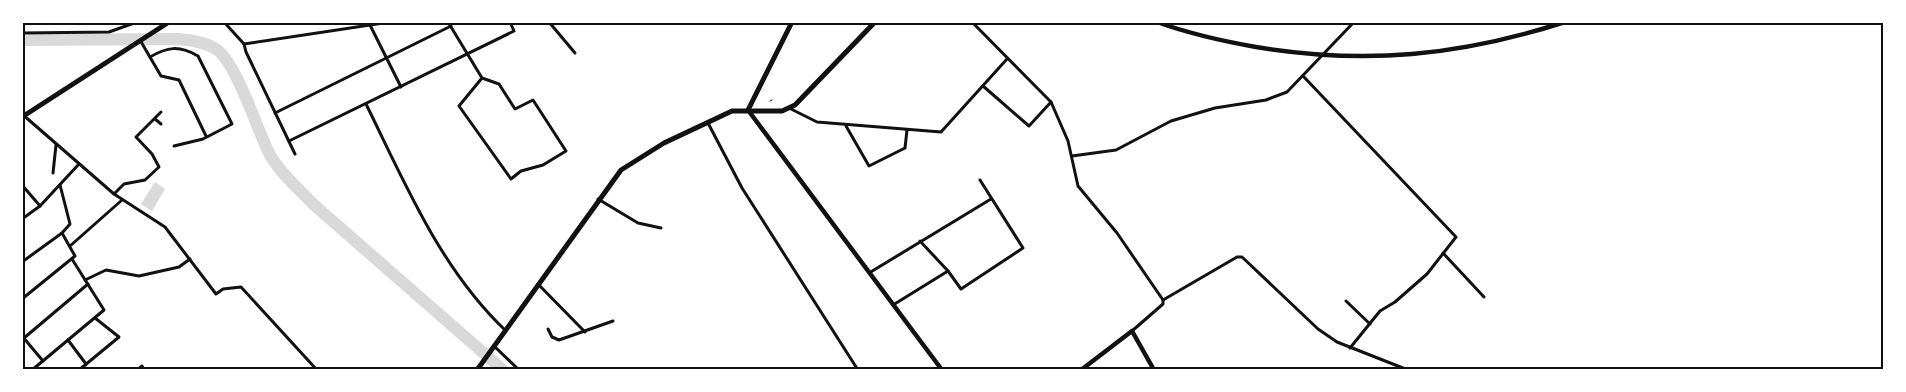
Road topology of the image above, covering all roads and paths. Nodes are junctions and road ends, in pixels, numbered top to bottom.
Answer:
1 (137, 22) edge
2 (169, 22) edge
3 (224, 22) edge
4 (390, 22) edge
5 (448, 22) edge
6 (510, 22) edge
7 (549, 22) edge
8 (792, 22) edge
9 (875, 22) edge
10 (972, 22) edge
11 (1157, 22) edge
12 (1354, 22) edge
13 (1543, 22) edge
14 (1565, 22) edge
15 (370, 25) junction
16 (451, 26) junction
17 (1548, 28) junction
18 (22, 33) edge
19 (141, 43) junction
20 (244, 44) junction
21 (575, 53) dead end
22 (468, 54) junction
23 (1322, 56) junction
24 (150, 57) junction
25 (386, 58) junction
26 (1007, 59) junction
27 (1304, 77) junction
28 (482, 78) junction
29 (983, 86) junction
30 (401, 87) junction
31 (1051, 102) junction
32 (366, 104) junction
33 (789, 108) junction
34 (748, 110) junction
35 (161, 112) dead end
36 (275, 113) junction
37 (23, 116) edge
38 (155, 118) junction
39 (708, 123) junction
40 (161, 124) dead end
41 (846, 126) junction
42 (907, 130) junction
43 (206, 136) junction
44 (289, 141) junction
45 (56, 144) junction
46 (174, 146) dead end
47 (295, 154) dead end
48 (1072, 156) junction
49 (79, 164) junction
50 (52, 173) dead end
51 (980, 180) dead end
52 (60, 184) junction
53 (22, 186) edge
54 (114, 194) junction
55 (598, 199) junction
56 (991, 199) junction
57 (122, 200) junction
58 (40, 206) junction
59 (22, 220) edge
60 (661, 228) dead end
61 (62, 233) junction
62 (920, 241) junction
63 (70, 246) junction
64 (1443, 253) junction
65 (72, 259) junction
66 (190, 260) junction
67 (22, 262) edge
68 (948, 271) junction
69 (869, 274) junction
70 (85, 280) junction
71 (88, 284) junction
72 (538, 284) junction
73 (1484, 297) dead end
74 (22, 299) edge
75 (1163, 300) junction
76 (1346, 301) dead end
77 (893, 305) junction
78 (95, 318) junction
79 (612, 321) dead end
80 (1370, 324) junction
81 (504, 330) junction
82 (548, 330) dead end
83 (1132, 331) junction
84 (585, 332) junction
85 (23, 337) edge
86 (68, 340) junction
87 (494, 346) junction
88 (1350, 348) junction
89 (43, 361) junction
90 (86, 364) junction
91 (32, 370) edge
92 (79, 370) edge
93 (137, 370) edge
94 (144, 370) edge
95 (317, 370) edge
96 (477, 370) edge
97 (520, 370) edge
98 (858, 370) edge
99 (942, 370) edge
100 (1081, 370) edge
101 (1154, 370) edge
102 (1408, 370) edge

1 - 18 street
2 - 19 main road
3 - 20 street
4 - 15 street
5 - 16 street
6 - 22 street
7 - 21 street
8 - 34 main road
9 - 33 main road
10 - 26 street
11 - 23 main road
12 - 23 street
13 - 17 street
14 - 17 main road
15 - 20 street
15 - 25 street
16 - 22 street
16 - 25 street
17 - 23 main road
19 - 24 street
19 - 37 main road
20 - 36 street
22 - 28 street
22 - 30 street
23 - 27 street
24 - 43 street
24 - 43 street
25 - 30 street
25 - 36 street
26 - 29 street
26 - 31 street
27 - 48 street
27 - 64 street
28 - 28 street
29 - 31 street
29 - 42 street
30 - 32 street
31 - 48 street
32 - 44 street
32 - 81 street
33 - 34 main road
33 - 41 street
34 - 39 main road
34 - 69 main road
35 - 38 street
36 - 44 street
37 - 45 street
38 - 40 street
38 - 54 street
39 - 55 main road
39 - 98 street
41 - 42 street
41 - 42 street
43 - 46 street
44 - 47 street
45 - 49 street
45 - 50 street
48 - 75 street
49 - 52 street
49 - 54 street
51 - 56 street
52 - 58 street
52 - 61 street
53 - 58 street
54 - 57 street
55 - 60 street
55 - 72 main road
56 - 62 street
56 - 68 street
57 - 63 street
57 - 66 street
58 - 59 street
61 - 63 street
61 - 67 street
62 - 68 street
62 - 69 street
63 - 65 street
64 - 73 street
64 - 80 street
65 - 70 street
65 - 74 street
66 - 70 street
66 - 95 street
68 - 77 street
69 - 77 main road
70 - 71 street
71 - 78 street
71 - 85 street
72 - 81 main road
72 - 84 street
75 - 83 street
75 - 88 street
76 - 80 street
77 - 99 main road
78 - 86 street
78 - 90 street
79 - 84 street
80 - 88 street
81 - 87 main road
82 - 84 street
83 - 100 main road
83 - 101 main road
85 - 89 street
86 - 89 street
86 - 90 street
87 - 96 main road
87 - 97 street
88 - 102 street
89 - 91 street
90 - 92 street
93 - 94 street

